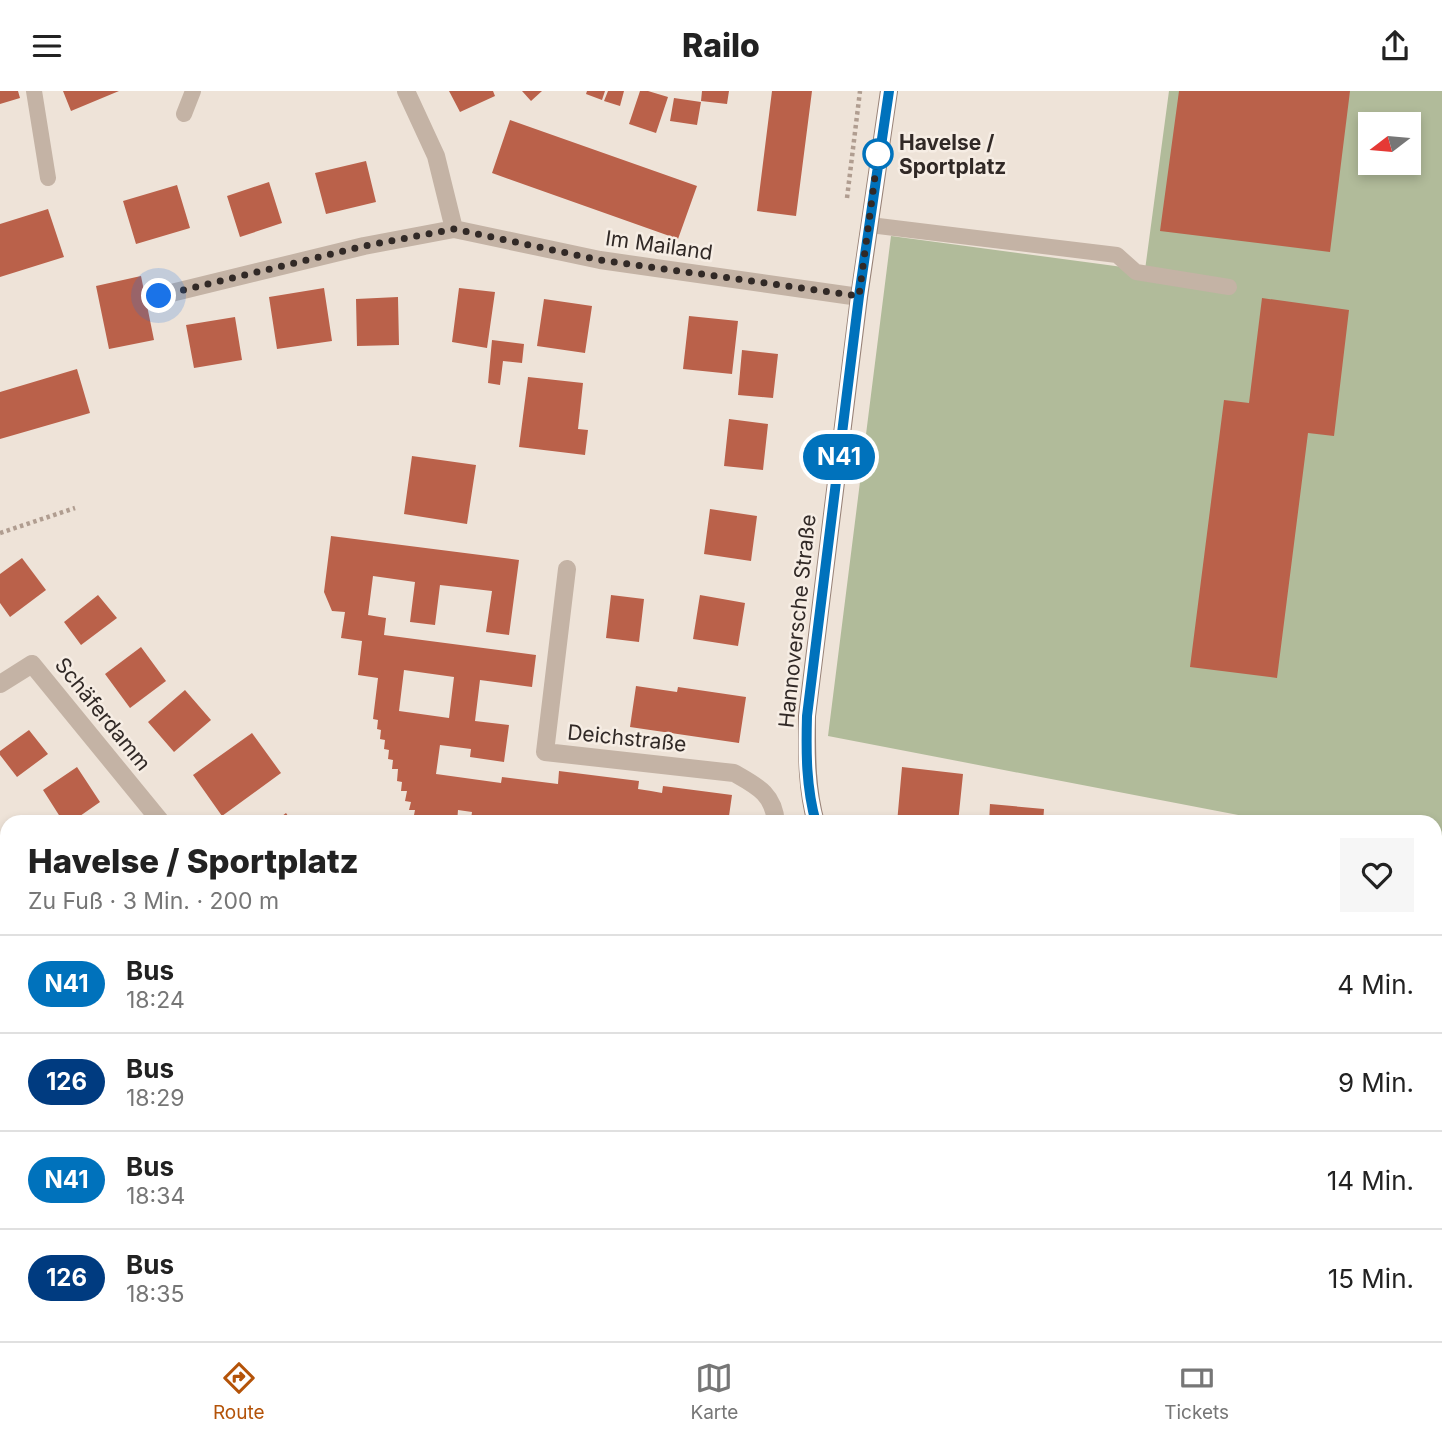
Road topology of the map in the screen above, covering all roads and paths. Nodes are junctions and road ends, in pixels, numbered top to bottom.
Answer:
1 (34, 91) edge
2 (193, 91) edge
3 (406, 91) edge
4 (889, 91) edge
5 (184, 114) dead end
6 (48, 178) dead end
7 (870, 225) junction
8 (454, 229) junction
9 (1229, 287) dead end
10 (159, 296) dead end
11 (859, 296) junction
12 (75, 508) dead end
13 (0, 533) edge
14 (567, 569) dead end
15 (0, 684) edge
16 (156, 815) edge
17 (776, 815) edge
18 (814, 815) edge

1 - 6 lane
2 - 5 lane
3 - 8 street
4 - 7 street, Hannoversche Straße
7 - 9 lane
7 - 11 street, Hannoversche Straße
8 - 10 street, Im Mailand
8 - 11 street, Im Mailand
11 - 18 street, Hannoversche Straße
12 - 13 path
14 - 17 street, Deichstraße
15 - 16 street, Schäferdamm

